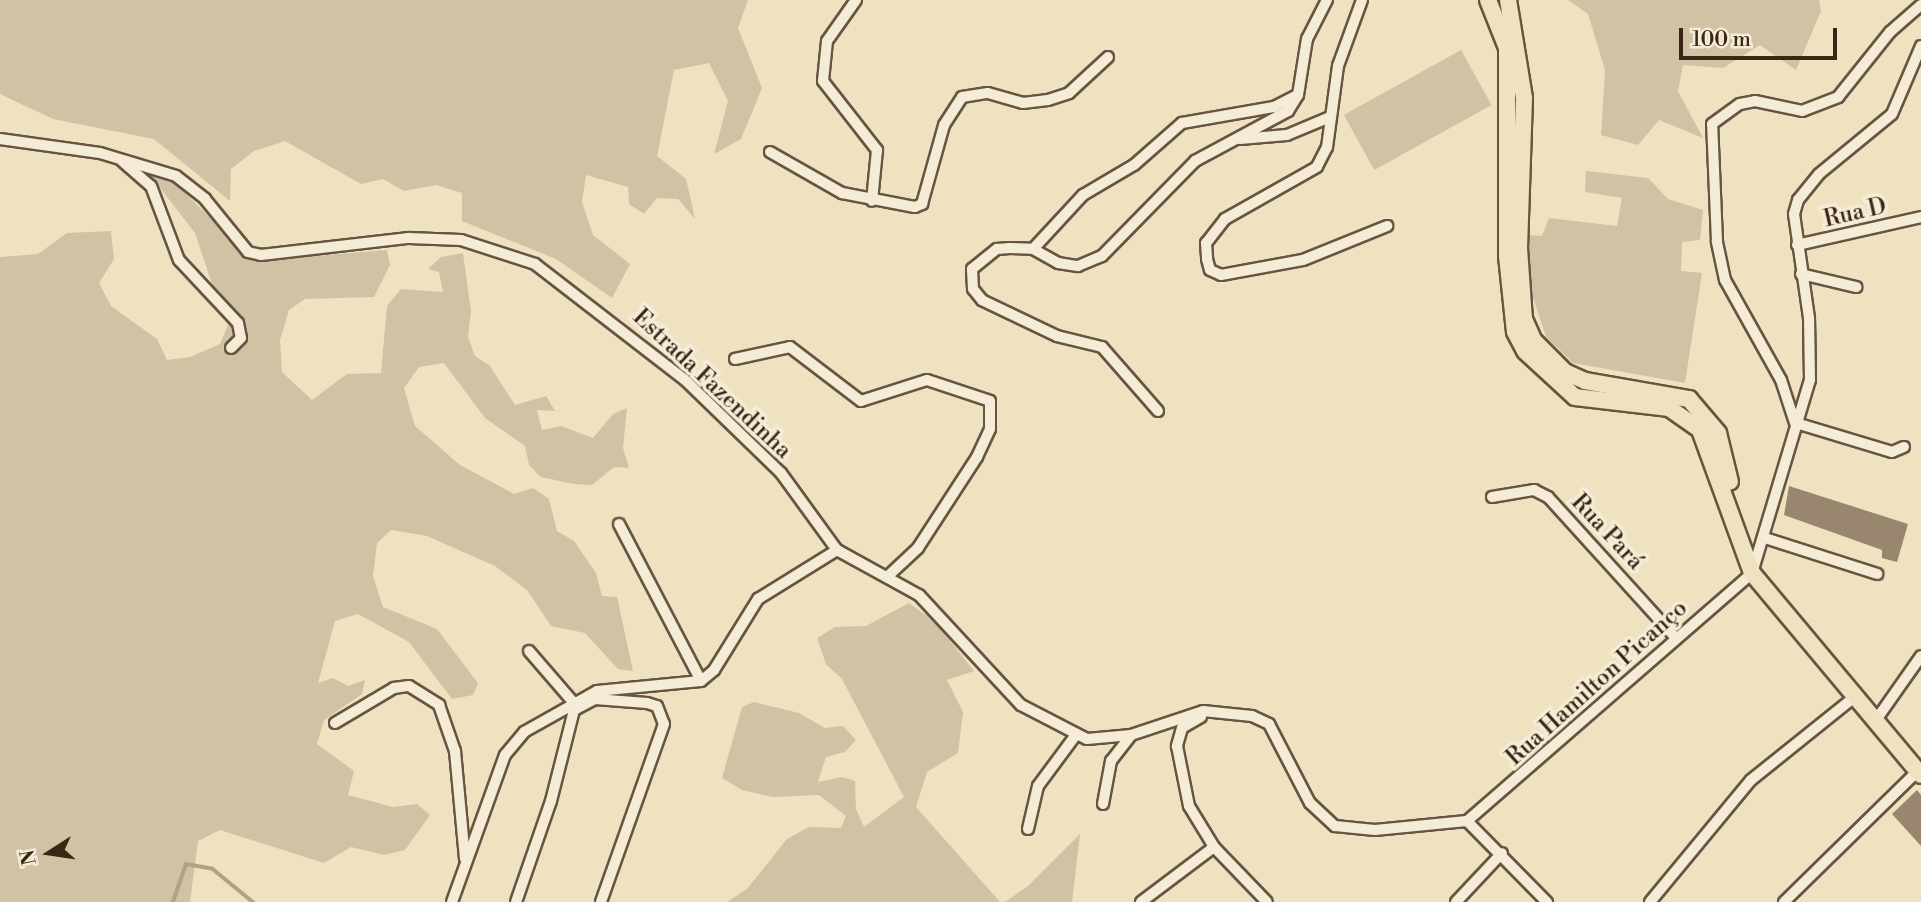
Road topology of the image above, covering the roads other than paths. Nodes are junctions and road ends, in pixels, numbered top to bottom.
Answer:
1 (856, 0) edge
2 (1327, 0) edge
3 (1362, 0) edge
4 (1488, 0) edge
5 (1508, 0) edge
6 (1921, 5) edge
7 (1921, 46) edge
8 (1108, 57) dead end
9 (1298, 95) junction
10 (1330, 117) junction
11 (0, 139) edge
12 (1230, 139) junction
13 (770, 152) dead end
14 (122, 160) junction
15 (872, 201) junction
16 (1921, 217) edge
17 (1387, 226) dead end
18 (1797, 245) junction
19 (1033, 249) junction
20 (1801, 274) junction
21 (1856, 287) dead end
22 (231, 348) dead end
23 (736, 359) dead end
24 (1158, 411) dead end
25 (1796, 423) junction
26 (1904, 447) dead end
27 (1492, 497) dead end
28 (619, 524) dead end
29 (1734, 526) junction
30 (1765, 538) junction
31 (837, 550) junction
32 (1752, 573) junction
33 (1877, 574) dead end
34 (887, 577) junction
35 (1676, 638) junction
36 (529, 651) dead end
37 (1921, 656) edge
38 (701, 681) junction
39 (1856, 696) junction
40 (573, 702) junction
41 (1251, 716) junction
42 (1876, 720) junction
43 (335, 723) dead end
44 (1131, 735) junction
45 (1075, 736) junction
46 (1919, 773) edge
47 (1103, 804) dead end
48 (1467, 821) junction
49 (1028, 830) dead end
50 (1214, 847) junction
51 (1502, 853) junction
52 (465, 859) junction
53 (452, 902) edge
54 (516, 902) edge
55 (601, 902) edge
56 (1141, 902) edge
57 (1267, 902) edge
58 (1456, 902) edge
59 (1547, 902) edge
60 (1650, 902) edge
61 (1784, 902) edge

1 - 15 street
2 - 9 street
3 - 10 street
4 - 29 main road
5 - 29 main road
6 - 25 street
7 - 18 street
8 - 15 street
9 - 12 street
9 - 19 street
10 - 12 street
10 - 17 street
11 - 14 street, Estrada Fazendinha
12 - 19 street
13 - 15 street
14 - 22 street
14 - 31 street, Estrada Fazendinha
16 - 18 street, Rua D
18 - 20 street
19 - 24 street
20 - 21 street
20 - 25 street
23 - 34 street
25 - 26 street
25 - 30 street
27 - 35 street, Rua Pará
28 - 38 street
29 - 32 main road
30 - 32 street
30 - 33 street
31 - 34 street, Estrada Fazendinha
31 - 38 street
32 - 35 street, Rua Hamilton Picanço
32 - 39 main road
34 - 45 street, Estrada Fazendinha
35 - 48 street, Rua Hamilton Picanço
36 - 40 street
37 - 42 street
38 - 40 street
39 - 42 main road
39 - 60 street
40 - 52 street
41 - 44 street
41 - 48 street
41 - 50 street
42 - 46 main road
43 - 52 street
44 - 45 street
44 - 47 street
45 - 49 street
46 - 61 street
48 - 51 street
50 - 56 street
50 - 57 street
51 - 58 street
51 - 59 street
52 - 53 street
54 - 55 street

